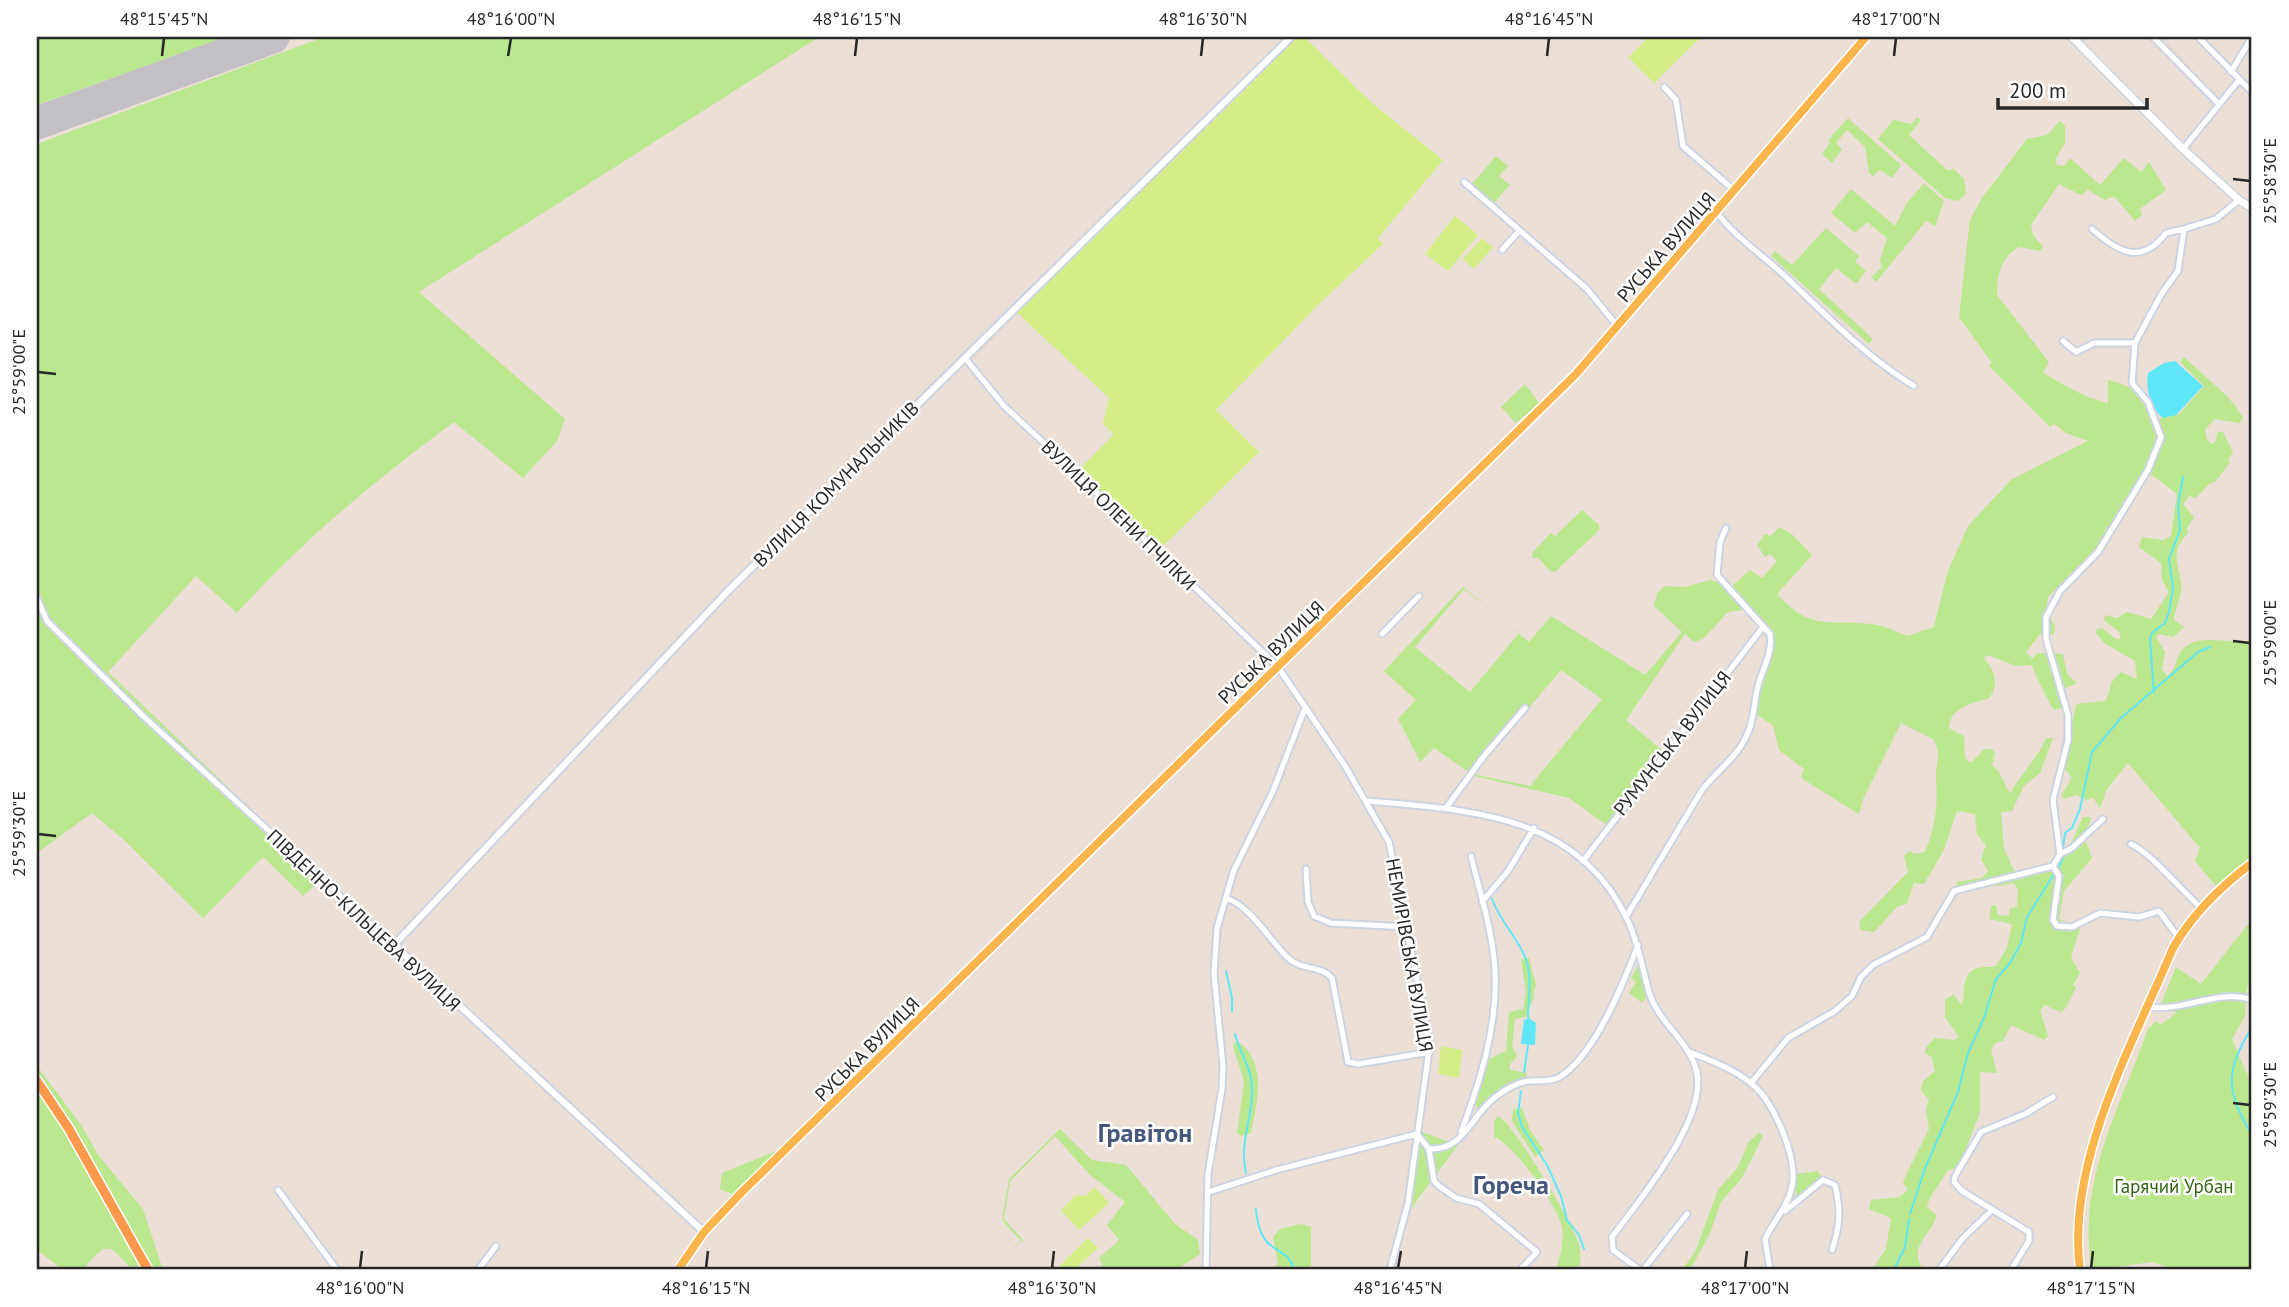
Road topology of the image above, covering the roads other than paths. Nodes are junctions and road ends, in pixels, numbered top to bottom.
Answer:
1 (1292, 37) edge
2 (1866, 37) edge
3 (2072, 37) edge
4 (2153, 37) edge
5 (2198, 37) edge
6 (2252, 37) edge
7 (2231, 72) junction
8 (2239, 80) junction
9 (1664, 87) dead end
10 (2252, 92) edge
11 (2219, 104) junction
12 (2183, 149) junction
13 (1464, 182) dead end
14 (1735, 191) junction
15 (2239, 200) junction
16 (2252, 208) edge
17 (1716, 212) junction
18 (2092, 229) dead end
19 (2184, 229) junction
20 (1519, 231) junction
21 (1502, 250) dead end
22 (1618, 327) junction
23 (2063, 341) dead end
24 (2135, 343) junction
25 (965, 358) junction
26 (1914, 386) dead end
27 (1726, 528) dead end
28 (1419, 596) dead end
29 (37, 598) edge
30 (1763, 627) junction
31 (1382, 634) dead end
32 (1278, 667) junction
33 (1305, 708) junction
34 (1525, 708) dead end
35 (1367, 801) junction
36 (1446, 808) junction
37 (2103, 819) dead end
38 (1534, 828) junction
39 (2131, 844) dead end
40 (2060, 854) junction
41 (1471, 856) dead end
42 (1583, 861) junction
43 (2252, 863) edge
44 (1306, 869) dead end
45 (2056, 871) junction
46 (1226, 898) junction
47 (1482, 902) junction
48 (2202, 908) junction
49 (1626, 917) junction
50 (1407, 927) junction
51 (2179, 938) junction
52 (394, 945) junction
53 (1638, 945) junction
54 (2252, 1000) edge
55 (2149, 1007) junction
56 (1430, 1052) junction
57 (1689, 1052) junction
58 (37, 1081) edge
59 (1751, 1083) junction
60 (2053, 1097) dead end
61 (1417, 1134) junction
62 (1459, 1139) junction
63 (1429, 1149) junction
64 (278, 1190) dead end
65 (1209, 1192) junction
66 (1992, 1211) junction
67 (1783, 1213) junction
68 (1687, 1214) dead end
69 (704, 1232) junction
70 (496, 1247) dead end
71 (1832, 1250) dead end
72 (148, 1270) edge
73 (337, 1270) edge
74 (478, 1270) edge
75 (678, 1270) edge
76 (1206, 1270) edge
77 (1390, 1270) edge
78 (1520, 1270) edge
79 (1641, 1270) edge
80 (1770, 1270) edge
81 (1939, 1270) edge
82 (2011, 1270) edge
83 (2080, 1270) edge

1 - 25 street, ВУЛИЦЯ КОМУНАЛЬНИКІВ
2 - 14 main road, РУСЬКА ВУЛИЦЯ
3 - 12 main road
4 - 11 street
5 - 7 street
6 - 7 street
7 - 8 street
8 - 10 street
8 - 11 street
9 - 14 street
11 - 12 street
12 - 15 main road
13 - 20 street
14 - 17 main road, РУСЬКА ВУЛИЦЯ
15 - 16 main road
15 - 19 street
17 - 22 main road, РУСЬКА ВУЛИЦЯ
17 - 26 street
18 - 19 street
19 - 24 street
20 - 21 street
20 - 22 street
22 - 32 main road, РУСЬКА ВУЛИЦЯ
23 - 24 street
24 - 40 street
25 - 32 street, ВУЛИЦЯ ОЛЕНИ ПЧІЛКИ
25 - 52 street, ВУЛИЦЯ КОМУНАЛЬНИКІВ
27 - 30 street
28 - 31 street
29 - 52 street, ПІВДЕННО-КІЛЬЦЕВА ВУЛИЦЯ
30 - 42 street, РУМУНСЬКА ВУЛИЦЯ
30 - 49 street
32 - 33 street, НЕМИРІВСЬКА ВУЛИЦЯ
32 - 69 main road, РУСЬКА ВУЛИЦЯ
33 - 35 street, НЕМИРІВСЬКА ВУЛИЦЯ
33 - 46 street
34 - 36 street
35 - 36 street
35 - 50 street, НЕМИРІВСЬКА ВУЛИЦЯ
36 - 38 street
37 - 40 street
38 - 42 street
38 - 47 street
39 - 48 street
40 - 45 street
41 - 47 street
42 - 49 street
43 - 48 main road
44 - 50 street
45 - 51 street
45 - 59 street
46 - 56 street
46 - 65 street
47 - 62 street
48 - 51 main road
49 - 53 street
50 - 56 street, НЕМИРІВСЬКА ВУЛИЦЯ
51 - 55 main road
52 - 69 street, ПІВДЕННО-КІЛЬЦЕВА ВУЛИЦЯ
53 - 57 street
53 - 62 street
54 - 55 street
55 - 83 main road
56 - 61 street, НЕМИРІВСЬКА ВУЛИЦЯ
57 - 59 street
57 - 79 street
58 - 72 highway
59 - 67 street
60 - 66 street
61 - 63 street
61 - 65 street
61 - 77 street, НЕМИРІВСЬКА ВУЛИЦЯ
62 - 63 street
63 - 78 street
64 - 73 street
65 - 76 street
66 - 81 street
66 - 82 street
67 - 71 street
67 - 80 street
68 - 79 street
69 - 75 main road, РУСЬКА ВУЛИЦЯ
70 - 74 street

